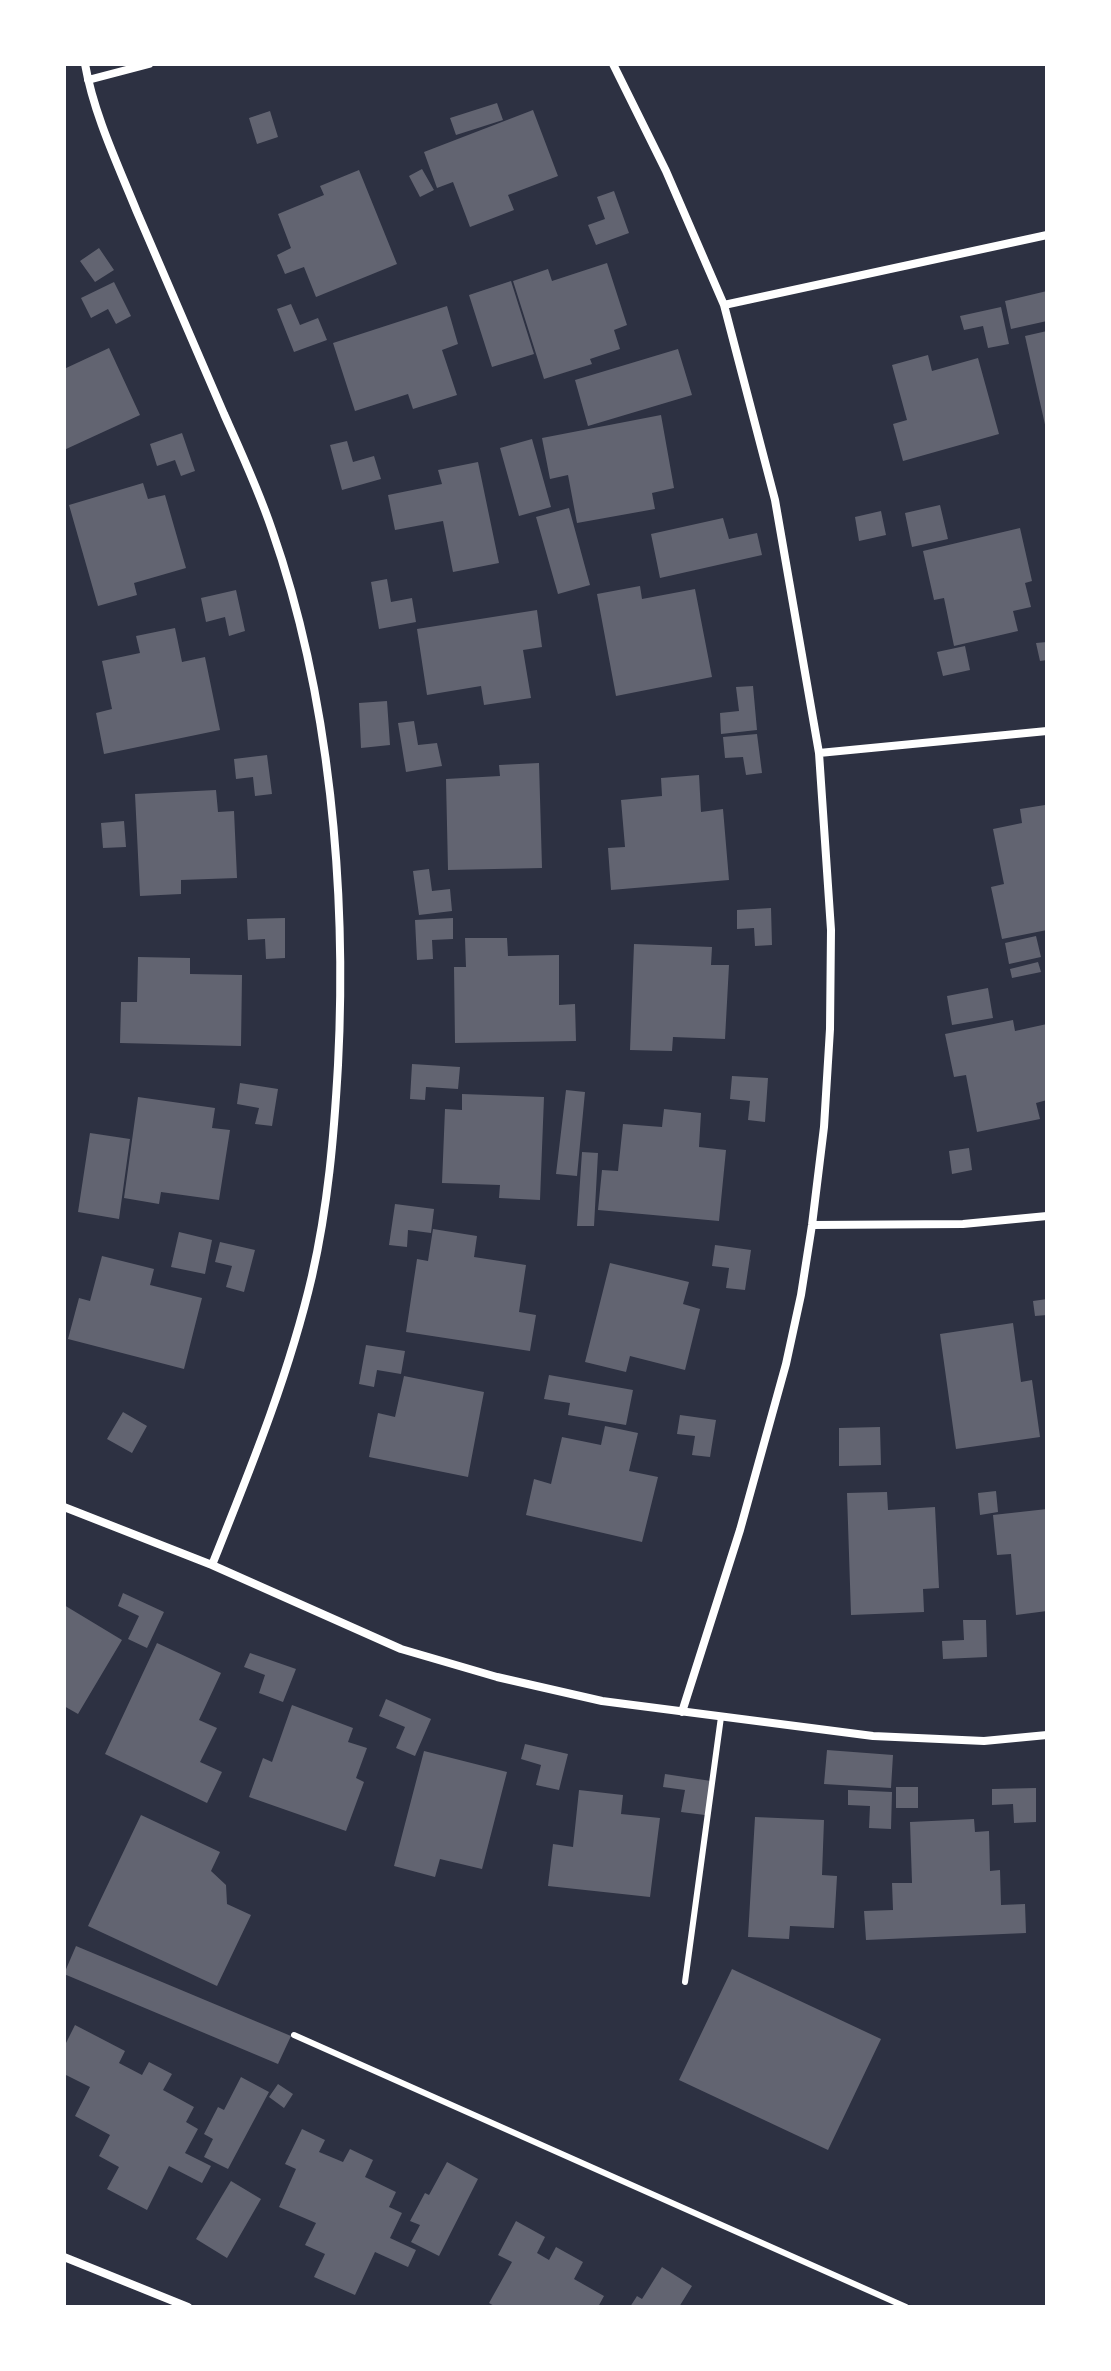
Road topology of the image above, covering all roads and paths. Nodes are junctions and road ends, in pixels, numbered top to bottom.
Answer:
1 (85, 64) edge
2 (149, 64) edge
3 (613, 64) edge
4 (88, 80) junction
5 (1047, 235) edge
6 (724, 305) junction
7 (1047, 731) edge
8 (819, 753) junction
9 (1047, 1216) edge
10 (812, 1225) junction
11 (64, 1507) edge
12 (212, 1565) junction
13 (682, 1712) junction
14 (721, 1717) junction
15 (1047, 1735) edge
16 (685, 1982) dead end
17 (294, 2035) dead end
18 (64, 2257) edge
19 (188, 2307) edge
20 (906, 2307) edge

1 - 4 street
2 - 4 street
3 - 6 street
4 - 12 street
5 - 6 street
6 - 8 street
7 - 8 street
8 - 10 street
9 - 10 street
10 - 13 street
11 - 12 street
12 - 13 street
13 - 14 street
14 - 15 street
14 - 16 lane
17 - 20 lane
18 - 19 street

